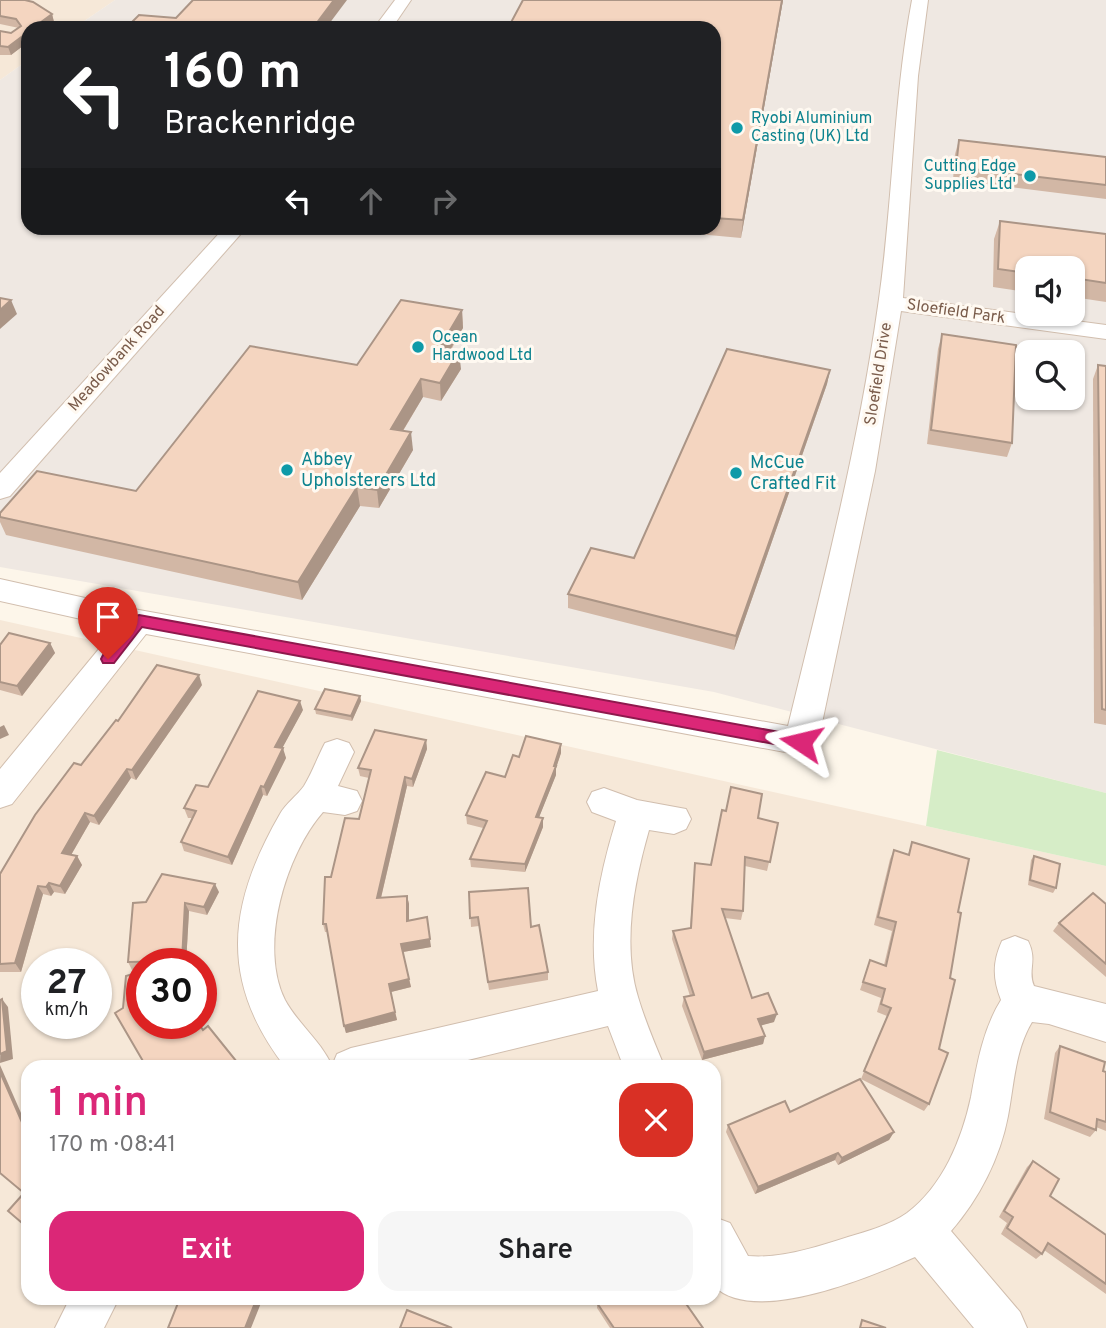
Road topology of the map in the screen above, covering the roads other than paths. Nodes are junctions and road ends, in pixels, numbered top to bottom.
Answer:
1 (402, 0) edge
2 (920, 0) edge
3 (388, 21) edge
4 (229, 235) edge
5 (890, 303) junction
6 (1106, 332) edge
7 (0, 490) edge
8 (0, 590) edge
9 (139, 621) junction
10 (337, 752) dead end
11 (0, 794) edge
12 (674, 820) dead end
13 (1015, 953) dead end
14 (1022, 1003) junction
15 (621, 1004) junction
16 (1106, 1023) edge
17 (307, 1060) edge
18 (385, 1060) edge
19 (642, 1060) edge
20 (921, 1230) junction
21 (721, 1254) edge
22 (92, 1305) edge
23 (78, 1328) edge
24 (1004, 1328) edge

1 - 3 street
2 - 5 street, Sloefield Drive
4 - 7 street, Meadowbank Road
5 - 6 street, Sloefield Park
5 - 9 street, Sloefield Drive
8 - 9 street
9 - 11 street
10 - 17 street
12 - 15 street
13 - 14 street
14 - 16 street
14 - 20 street
15 - 18 street
15 - 19 street
20 - 21 street
20 - 24 street
22 - 23 street

